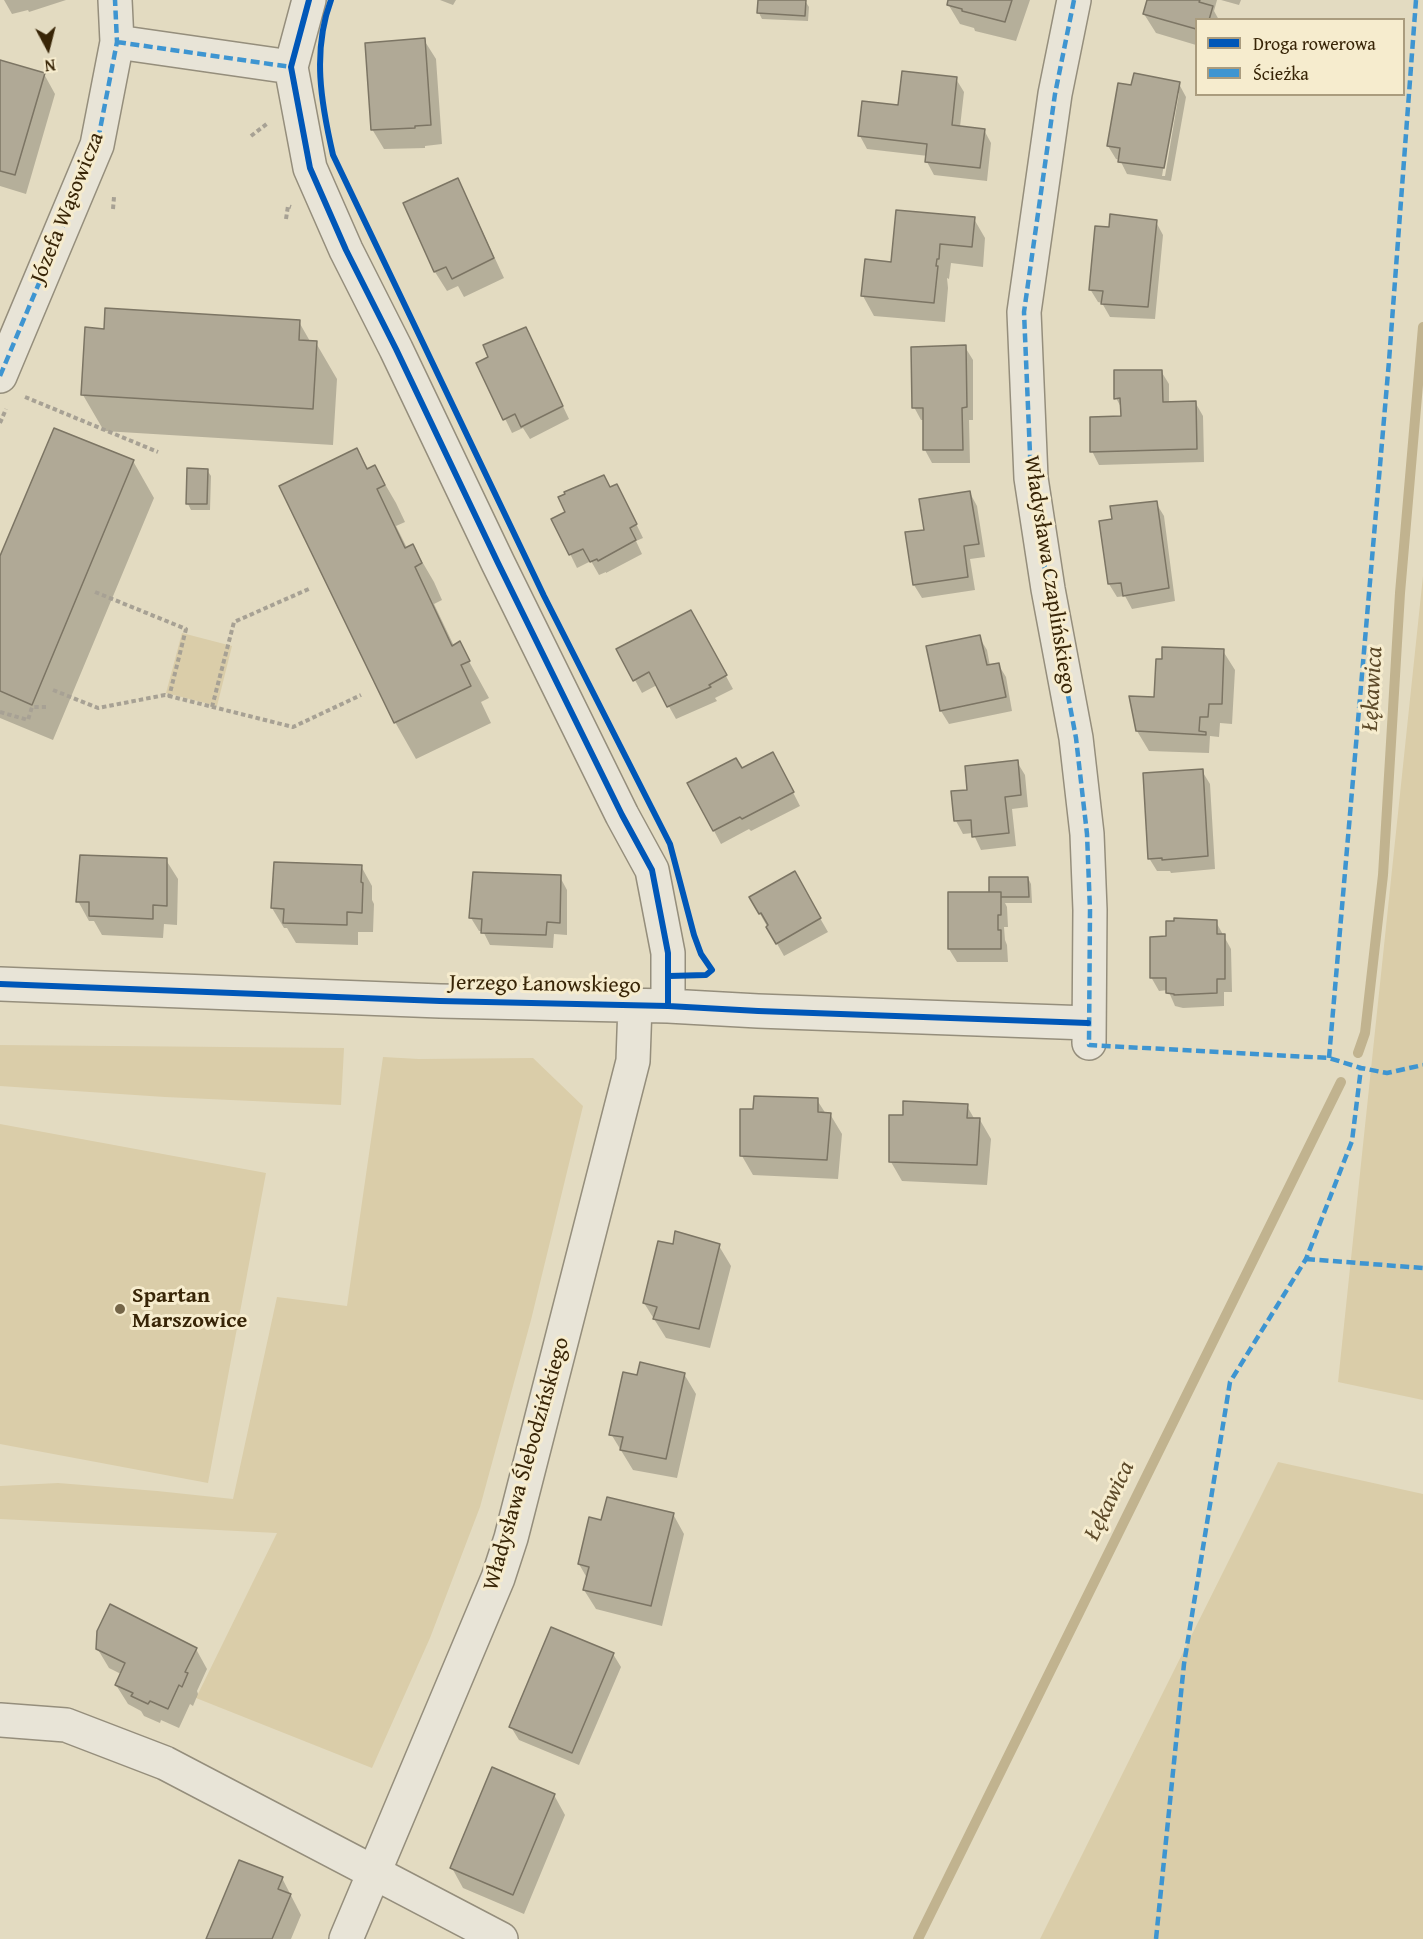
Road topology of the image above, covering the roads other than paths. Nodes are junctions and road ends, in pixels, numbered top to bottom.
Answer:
1 (115, 0) edge
2 (309, 0) edge
3 (1074, 0) edge
4 (117, 42) junction
5 (291, 67) junction
6 (12, 386) edge
7 (0, 984) edge
8 (635, 1005) junction
9 (668, 1006) junction
10 (1089, 1034) joint
11 (0, 1720) edge
12 (374, 1872) junction
13 (346, 1939) edge
14 (501, 1939) edge

1 - 4 street, Józefa Wąsowicza
2 - 5 street
3 - 10 street, Władysława Czaplińskiego
4 - 5 street
4 - 6 street, Józefa Wąsowicza
5 - 9 street
7 - 8 street, Jerzego Łanowskiego
8 - 9 street, Jerzego Łanowskiego
8 - 12 street, Władysława Ślebodzińskiego
9 - 10 street, Jerzego Łanowskiego
11 - 12 street
12 - 13 street, Władysława Ślebodzińskiego
12 - 14 street

